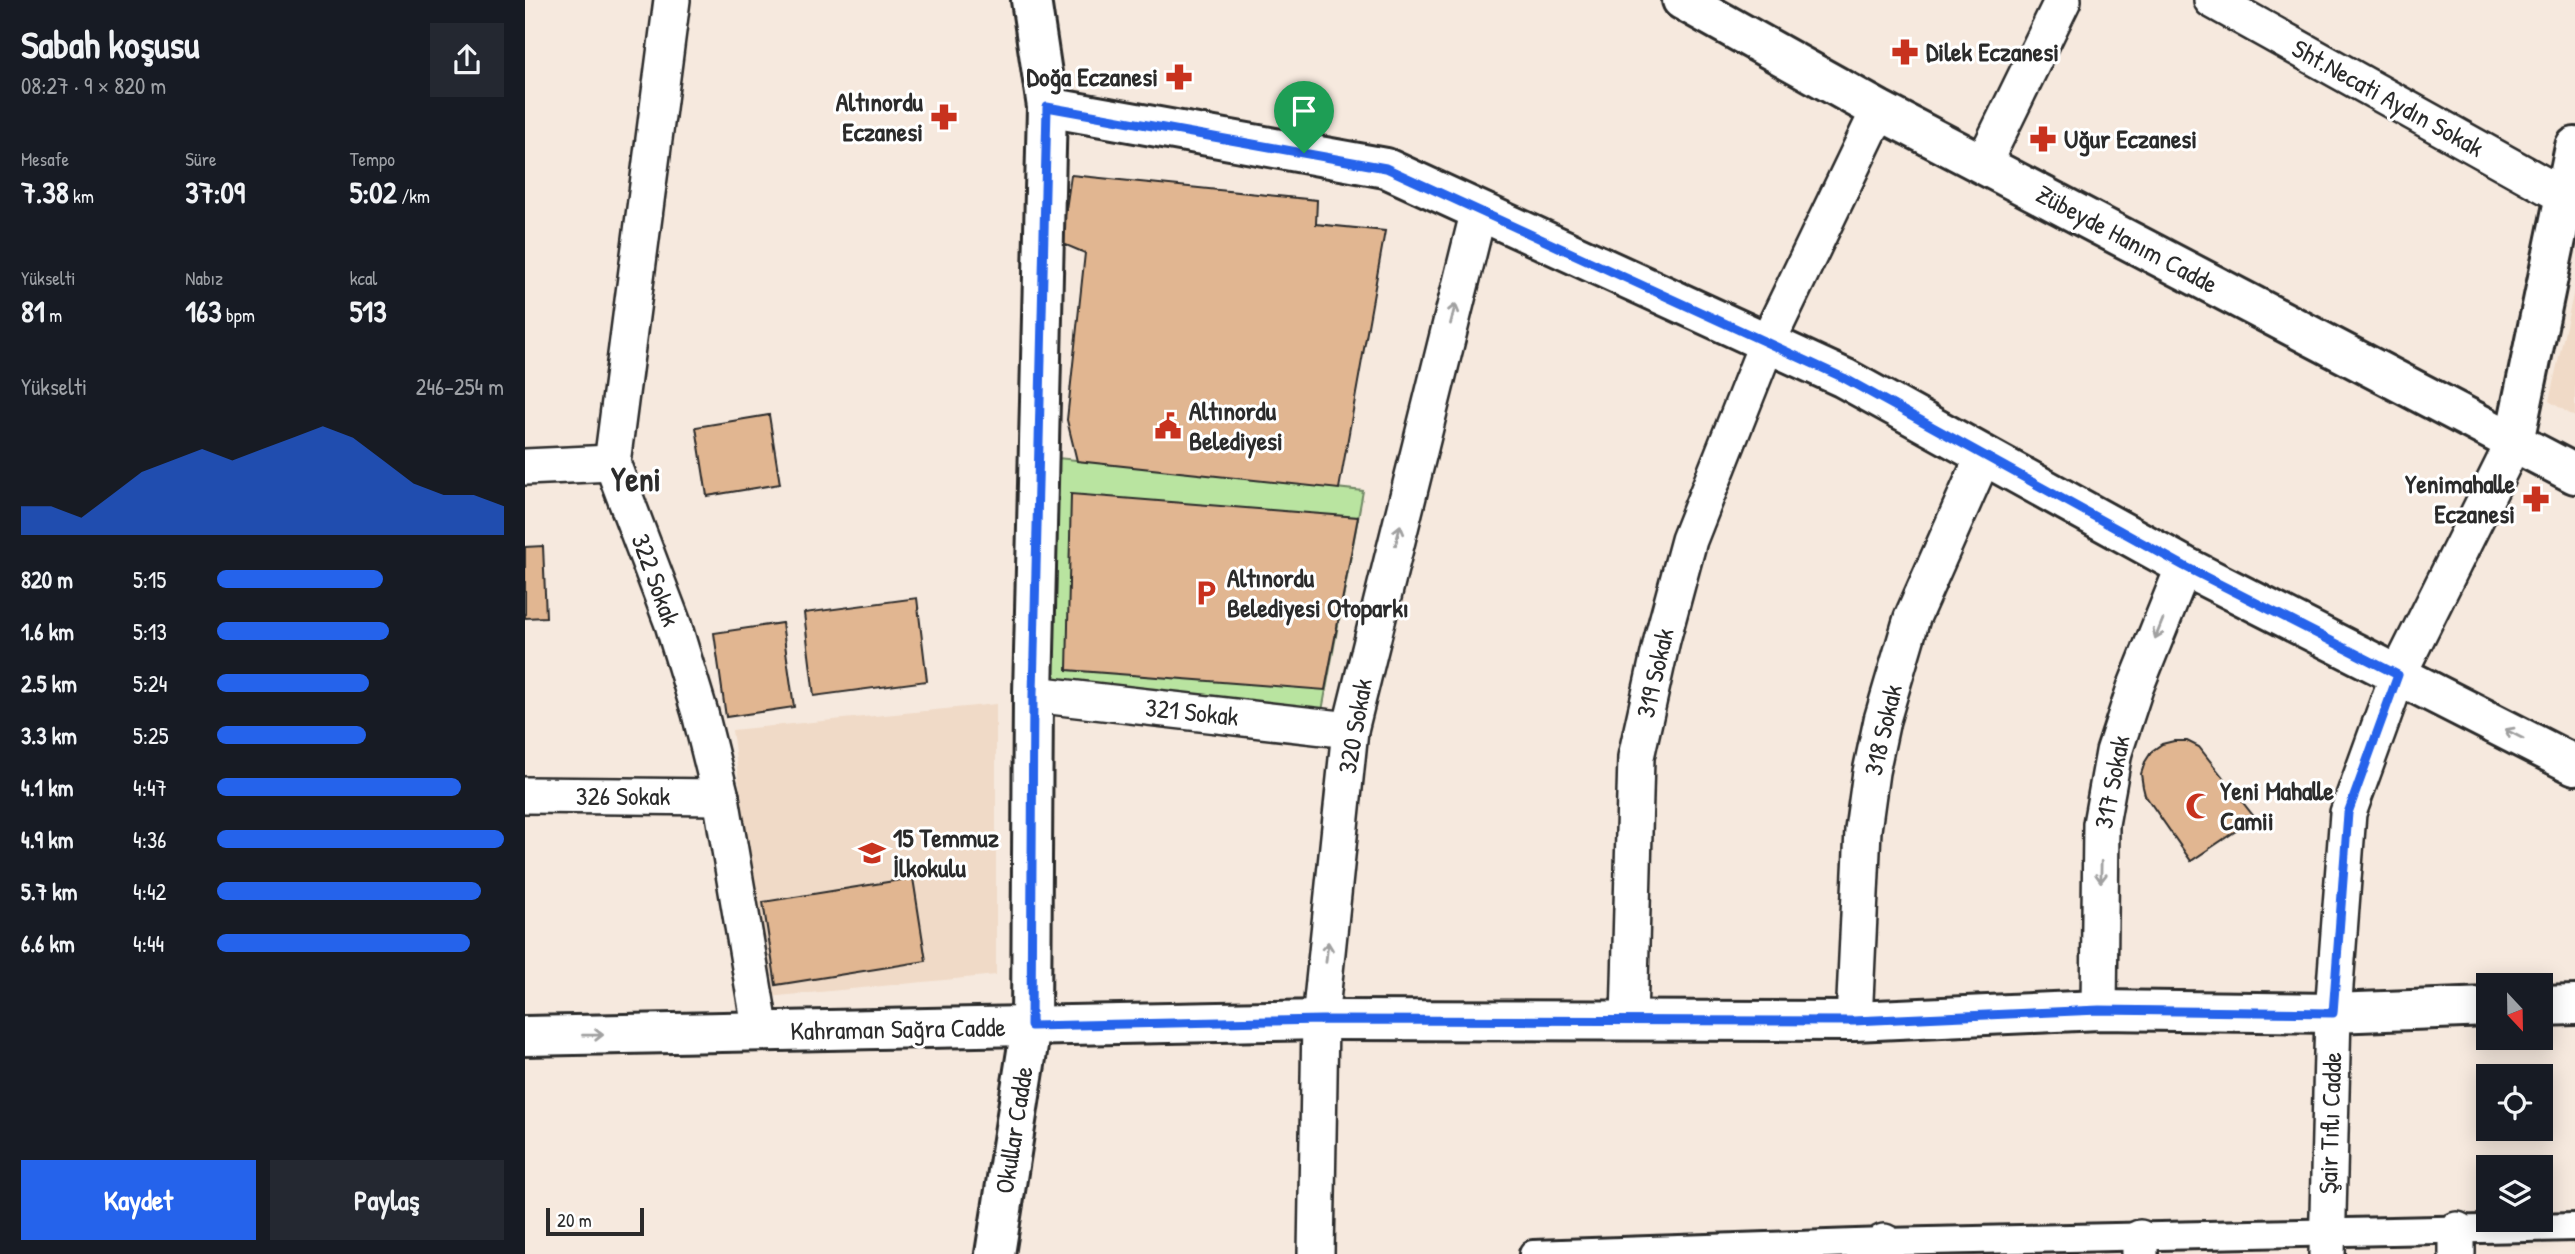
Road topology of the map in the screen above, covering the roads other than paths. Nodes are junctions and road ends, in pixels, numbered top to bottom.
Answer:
1 (671, 0) edge
2 (1031, 0) edge
3 (1682, 0) edge
4 (2063, 0) edge
5 (2212, 0) edge
6 (1052, 108) junction
7 (1879, 110) junction
8 (2575, 147) edge
9 (1983, 164) junction
10 (2564, 196) junction
11 (1479, 210) junction
12 (1767, 343) junction
13 (2514, 442) junction
14 (1984, 455) junction
15 (612, 463) junction
16 (525, 467) edge
17 (2575, 474) edge
18 (2184, 566) junction
19 (2398, 675) junction
20 (1041, 695) junction
21 (1350, 730) junction
22 (2575, 765) edge
23 (525, 795) edge
24 (722, 797) junction
25 (2575, 1004) edge
26 (2553, 1005) edge
27 (2476, 1008) edge
28 (2099, 1010) junction
29 (2333, 1013) junction
30 (1321, 1020) junction
31 (1629, 1020) junction
32 (1854, 1021) junction
33 (1040, 1025) junction
34 (761, 1032) junction
35 (525, 1037) edge
36 (2575, 1227) edge
37 (2457, 1242) edge
38 (2327, 1243) edge
39 (2140, 1246) edge
40 (1884, 1248) edge
41 (995, 1254) edge
42 (1316, 1254) edge
43 (1533, 1254) edge

1 - 15 street, 322 Sokak
2 - 6 street, Okullar Cadde
3 - 7 street, Zübeyde Hanım Cadde
4 - 9 street
5 - 10 street, Sht.Necati Aydın Sokak
6 - 11 street
6 - 20 street, Okullar Cadde
7 - 9 street, Zübeyde Hanım Cadde
7 - 12 street, 319 Sokak
8 - 10 street
9 - 13 street, Zübeyde Hanım Cadde
10 - 13 street
11 - 12 street
21 -> 11 street, 320 Sokak
12 - 14 street
12 - 31 street, 319 Sokak
13 - 17 street, Zübeyde Hanım Cadde
13 - 19 street, Şair Tıflı Cadde
14 - 18 street
14 - 32 street, 318 Sokak
15 - 16 street
15 - 24 street, 322 Sokak
18 - 19 street
18 -> 28 street, 317 Sokak
22 -> 19 street
19 - 29 street, Şair Tıflı Cadde
20 - 21 street, 321 Sokak
20 - 33 street, Okullar Cadde
30 -> 21 street, 320 Sokak
23 - 24 street, 326 Sokak
24 - 34 street, 322 Sokak
25 - 26 street
27 - 29 street, Kahraman Sağra Cadde
28 - 29 street, Kahraman Sağra Cadde
28 - 32 street, Kahraman Sağra Cadde
29 - 38 street, Şair Tıflı Cadde
30 - 31 street, Kahraman Sağra Cadde
30 - 33 street, Kahraman Sağra Cadde
30 - 42 street, 320 Sokak
31 - 32 street, Kahraman Sağra Cadde
33 - 34 street, Kahraman Sağra Cadde
33 - 41 street, Okullar Cadde
35 -> 34 street, Kahraman Sağra Cadde
36 - 37 street
37 - 38 street
38 - 39 street
39 - 40 street
40 - 43 street

